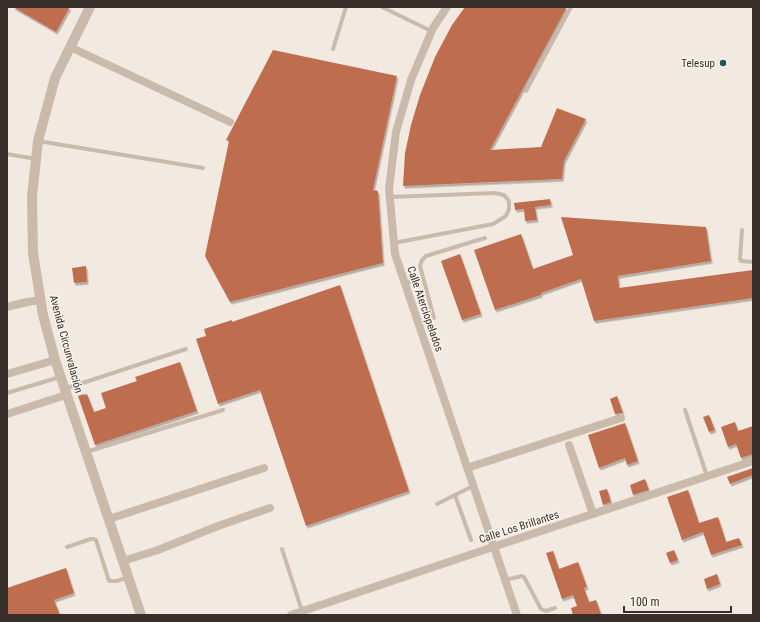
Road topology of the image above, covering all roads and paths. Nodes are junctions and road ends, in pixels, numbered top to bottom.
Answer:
1 (90, 7) edge
2 (346, 7) edge
3 (382, 7) edge
4 (447, 7) edge
5 (571, 7) edge
6 (431, 31) junction
7 (70, 47) junction
8 (333, 49) dead end
9 (526, 91) dead end
10 (230, 122) dead end
11 (38, 141) junction
12 (7, 154) edge
13 (36, 159) junction
14 (203, 168) dead end
15 (390, 198) junction
16 (742, 230) dead end
17 (485, 238) dead end
18 (394, 243) junction
19 (753, 262) edge
20 (423, 279) junction
21 (405, 283) junction
22 (40, 300) junction
23 (7, 307) edge
24 (434, 318) dead end
25 (186, 349) dead end
26 (55, 360) junction
27 (7, 374) edge
28 (60, 377) junction
29 (65, 392) junction
30 (7, 393) edge
31 (223, 410) dead end
32 (685, 410) dead end
33 (7, 414) edge
34 (620, 418) dead end
35 (569, 445) dead end
36 (86, 452) junction
37 (753, 461) edge
38 (264, 468) dead end
39 (467, 468) junction
40 (707, 476) junction
41 (473, 486) junction
42 (455, 495) junction
43 (437, 504) dead end
44 (270, 508) dead end
45 (593, 514) junction
46 (109, 520) junction
47 (471, 540) dead end
48 (67, 547) dead end
49 (493, 547) junction
50 (282, 549) dead end
51 (123, 561) junction
52 (128, 577) junction
53 (505, 580) junction
54 (555, 608) dead end
55 (302, 612) junction
56 (141, 615) edge
57 (291, 615) edge
58 (517, 615) edge

1 - 7 street, Avenida Circunvalación
2 - 8 lane
3 - 6 lane
4 - 6 street, Calle Aterciopelados
5 - 9 lane
6 - 15 street, Calle Aterciopelados
7 - 10 street
7 - 11 street, Avenida Circunvalación
11 - 13 street, Avenida Circunvalación
11 - 14 lane
12 - 13 lane
13 - 22 street, Avenida Circunvalación
15 - 18 street, Calle Aterciopelados
15 - 18 lane
16 - 19 lane
17 - 20 lane
18 - 21 street, Calle Aterciopelados
20 - 21 lane
20 - 24 lane
21 - 39 street, Calle Aterciopelados
22 - 23 street
22 - 26 street, Avenida Circunvalación
25 - 29 lane
26 - 27 street
26 - 28 street, Avenida Circunvalación
28 - 29 street, Avenida Circunvalación
28 - 30 lane
29 - 33 street
29 - 36 street, Avenida Circunvalación
31 - 36 lane
32 - 40 lane
34 - 39 street
35 - 45 street
36 - 46 street, Avenida Circunvalación
37 - 40 street, Calle Los Brillantes
38 - 46 street
39 - 41 street, Calle Aterciopelados
40 - 45 street, Calle Los Brillantes
41 - 42 lane
41 - 49 street, Calle Aterciopelados
42 - 43 lane
42 - 47 lane
44 - 51 street
45 - 49 street, Calle Los Brillantes
46 - 51 street, Avenida Circunvalación
48 - 52 lane
49 - 53 street, Calle Aterciopelados
49 - 55 street, Calle Los Brillantes
50 - 55 lane
51 - 52 street, Avenida Circunvalación
52 - 56 street, Avenida Circunvalación
53 - 54 lane
53 - 58 street, Calle Aterciopelados
55 - 57 street, Calle Los Brillantes

